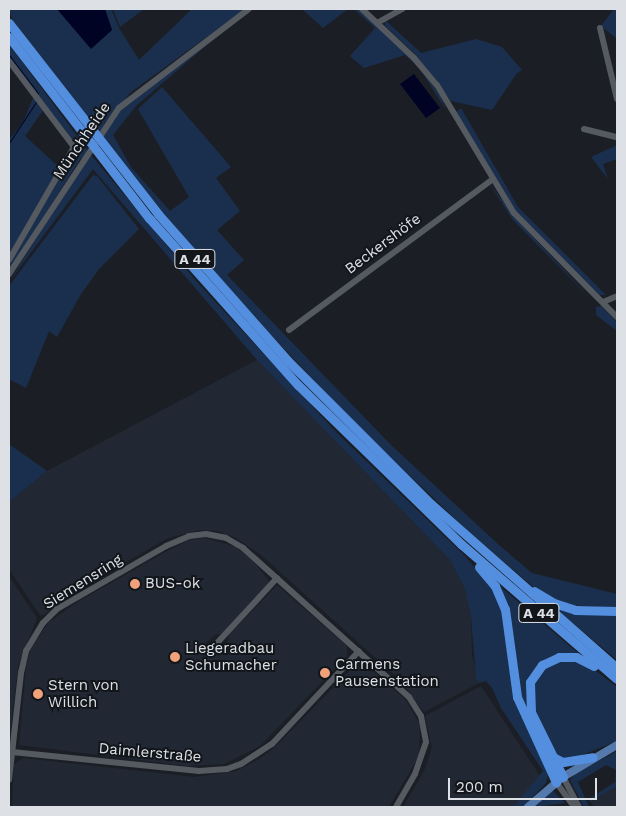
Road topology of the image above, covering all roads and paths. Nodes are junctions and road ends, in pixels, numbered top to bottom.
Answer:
1 (249, 9) edge
2 (362, 9) edge
3 (402, 9) edge
4 (9, 23) edge
5 (377, 23) junction
6 (600, 28) dead end
7 (9, 37) edge
8 (9, 61) edge
9 (617, 98) edge
10 (584, 129) dead end
11 (617, 137) edge
12 (492, 179) junction
13 (9, 260) edge
14 (9, 274) edge
15 (617, 296) edge
16 (602, 302) junction
17 (617, 317) edge
18 (289, 330) dead end
19 (461, 544) junction
20 (488, 556) junction
21 (278, 578) junction
22 (617, 611) edge
23 (218, 642) dead end
24 (359, 651) junction
25 (617, 668) edge
26 (617, 679) edge
27 (617, 685) edge
28 (617, 745) edge
29 (12, 752) junction
30 (551, 756) junction
31 (593, 757) junction
32 (559, 779) junction
33 (9, 780) edge
34 (396, 807) edge
35 (528, 807) edge
36 (574, 807) edge
37 (579, 807) edge

1 - 14 street, Münchheide
2 - 5 street
3 - 5 street
4 - 20 highway, A 44
5 - 12 street
6 - 9 street
7 - 19 highway, A 44
8 - 13 street
10 - 11 street
12 - 16 street
12 - 18 street, Beckershöfe
15 - 16 street
16 - 17 street
19 - 26 highway, A 44
19 - 32 highway
20 - 22 highway
20 - 25 highway, A 44
21 - 23 street
21 - 24 street, Siemensring
21 - 29 street, Siemensring
24 - 29 street, Daimlerstraße
24 - 34 street, Siemensring
27 - 30 highway
28 - 31 main road
29 - 33 street, Siemensring
30 - 31 highway
30 - 32 highway
31 - 32 main road
32 - 35 main road
32 - 36 street
32 - 37 street

